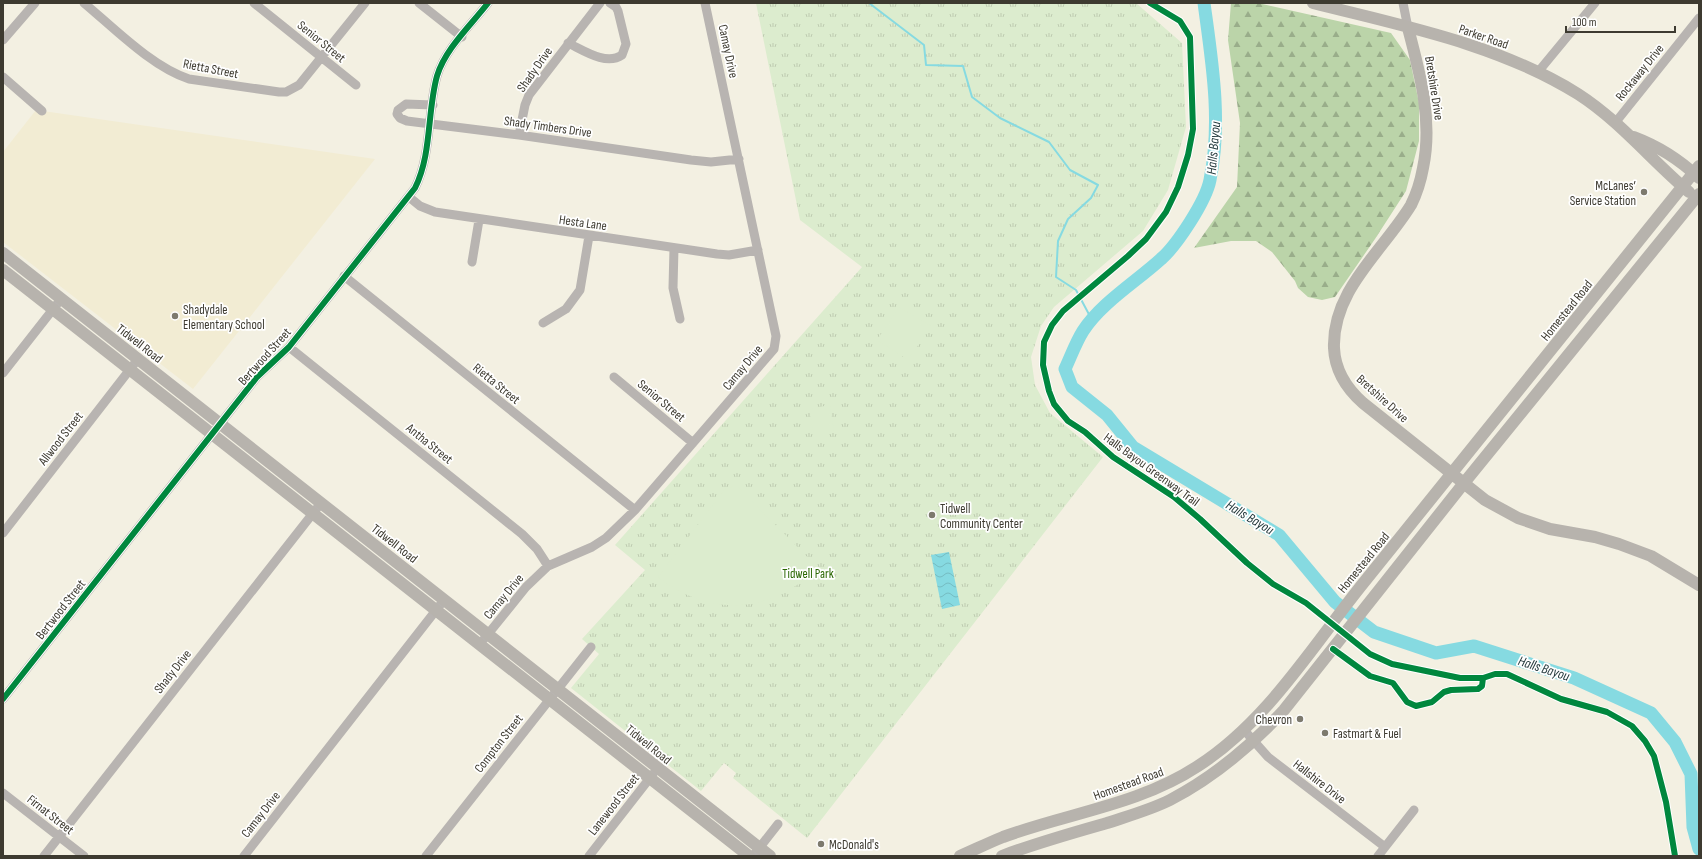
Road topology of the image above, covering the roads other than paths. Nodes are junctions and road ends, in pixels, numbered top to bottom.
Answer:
1 (35, 3) edge
2 (84, 3) edge
3 (254, 3) edge
4 (365, 3) edge
5 (419, 3) edge
6 (488, 3) edge
7 (600, 3) edge
8 (610, 3) edge
9 (705, 3) edge
10 (1313, 3) edge
11 (1403, 3) edge
12 (1595, 3) edge
13 (1699, 18) edge
14 (1408, 28) junction
15 (462, 36) junction
16 (3, 40) edge
17 (568, 43) junction
18 (321, 57) junction
19 (1538, 72) junction
20 (3, 77) edge
21 (356, 85) dead end
22 (433, 105) junction
23 (42, 111) dead end
24 (430, 123) junction
25 (1615, 123) junction
26 (519, 135) junction
27 (1629, 135) junction
28 (739, 159) junction
29 (1697, 173) edge
30 (1682, 187) junction
31 (409, 197) junction
32 (1698, 197) edge
33 (479, 220) junction
34 (589, 236) junction
35 (674, 248) junction
36 (758, 250) junction
37 (3, 253) edge
38 (472, 262) dead end
39 (3, 270) edge
40 (344, 276) junction
41 (61, 299) junction
42 (53, 310) junction
43 (680, 319) dead end
44 (544, 322) dead end
45 (289, 347) junction
46 (138, 359) junction
47 (130, 370) junction
48 (3, 373) edge
49 (614, 377) dead end
50 (1519, 392) junction
51 (1531, 400) junction
52 (221, 424) junction
53 (213, 433) junction
54 (693, 443) junction
55 (1453, 475) junction
56 (1464, 483) junction
57 (321, 503) junction
58 (635, 510) junction
59 (314, 513) junction
60 (3, 533) edge
61 (1378, 565) junction
62 (548, 566) junction
63 (1390, 576) junction
64 (1699, 585) edge
65 (444, 600) junction
66 (435, 610) junction
67 (488, 633) junction
68 (479, 644) junction
69 (591, 647) dead end
70 (1310, 651) junction
71 (1323, 661) junction
72 (558, 689) junction
73 (3, 699) edge
74 (549, 699) junction
75 (1244, 730) junction
76 (1254, 741) junction
77 (657, 769) junction
78 (649, 779) junction
79 (1162, 786) junction
80 (3, 793) edge
81 (1169, 801) junction
82 (1414, 810) dead end
83 (1062, 820) junction
84 (778, 824) dead end
85 (1067, 835) junction
86 (59, 837) junction
87 (1385, 847) junction
88 (756, 852) edge
89 (44, 856) edge
90 (84, 856) edge
91 (244, 856) edge
92 (426, 856) edge
93 (589, 856) edge
94 (749, 856) edge
95 (770, 856) edge
96 (960, 856) edge
97 (1002, 856) edge
98 (1378, 856) edge

1 - 16 street
2 - 18 street, Rietta Street
3 - 18 street, Senior Street
4 - 18 street
5 - 15 street
6 - 15 street, Bertwood Street
7 - 17 street, Shady Drive
8 - 17 street, Shady Drive
9 - 28 street, Camay Drive
10 - 14 main road, Parker Road
11 - 14 street, Bretshire Drive
12 - 19 street
13 - 25 street, Rockaway Drive
14 - 19 main road, Parker Road
14 - 55 main road, Bretshire Drive
15 - 22 street, Bertwood Street
17 - 26 street, Shady Drive
18 - 21 street, Senior Street
19 - 25 main road, Parker Road
20 - 23 street
22 - 24 street, Bertwood Street
22 - 24 street, Shady Timbers Drive
24 - 26 street, Shady Timbers Drive
24 - 31 street, Bertwood Street
25 - 27 main road, Parker Road
26 - 28 street, Shady Timbers Drive
27 - 29 main road, Parker Road
27 - 30 main road, Parker Road
28 - 36 street, Camay Drive
29 - 30 main road, Homestead Road
30 - 32 main road, Parker Road
30 - 50 main road, Homestead Road
31 - 33 street, Hesta Lane
31 - 40 street, Bertwood Street
32 - 51 main road
33 - 34 street, Hesta Lane
33 - 38 street
34 - 35 street, Hesta Lane
34 - 44 street
35 - 36 street, Hesta Lane
35 - 43 street
36 - 54 street, Camay Drive
37 - 41 main road, Tidwell Road
39 - 42 main road, Tidwell Road
40 - 45 street, Bertwood Street
40 - 58 street, Rietta Street
41 - 42 street
41 - 46 main road, Tidwell Road
42 - 47 main road, Tidwell Road
42 - 48 street
45 - 52 street, Bertwood Street
45 - 62 street, Antha Street
46 - 47 street, Allwood Street
46 - 52 main road, Tidwell Road
47 - 53 main road, Tidwell Road
47 - 60 street, Allwood Street
49 - 54 street, Senior Street
50 - 51 main road
50 - 55 main road, Homestead Road
51 - 56 main road
52 - 53 street, Bertwood Street
52 - 57 main road, Tidwell Road
53 - 59 main road, Tidwell Road
53 - 73 street, Bertwood Street
54 - 58 street, Camay Drive
55 - 56 main road, Bretshire Drive
55 - 61 main road, Homestead Road
56 - 63 main road
56 - 64 main road, Bretshire Drive
57 - 59 street, Shady Drive
57 - 65 main road, Tidwell Road
58 - 62 street, Camay Drive
59 - 66 main road, Tidwell Road
59 - 86 street, Shady Drive
61 - 63 main road
61 - 70 main road, Homestead Road
62 - 67 street, Camay Drive
63 - 71 main road
65 - 66 street, Camay Drive
65 - 67 main road, Tidwell Road
66 - 68 main road, Tidwell Road
66 - 91 street, Camay Drive
67 - 68 street, Camay Drive
67 - 72 main road, Tidwell Road
68 - 74 main road, Tidwell Road
69 - 72 street, Compton Street
70 - 71 main road
70 - 75 main road, Homestead Road
71 - 76 main road
72 - 74 street, Compton Street
72 - 77 main road, Tidwell Road
74 - 78 main road, Tidwell Road
74 - 92 street, Compton Street
75 - 76 street, Hallshire Drive
75 - 79 main road, Homestead Road
76 - 81 main road
76 - 87 street, Hallshire Drive
77 - 78 street, Lanewood Street
77 - 88 main road, Tidwell Road
78 - 93 street, Lanewood Street
78 - 94 main road, Tidwell Road
79 - 81 main road
79 - 83 main road, Homestead Road
80 - 86 street, Firnat Street
81 - 85 main road
82 - 87 street
83 - 85 main road
83 - 96 main road, Homestead Road
84 - 88 street
85 - 97 main road
86 - 89 street, Shady Drive
86 - 90 street, Firnat Street
87 - 98 street
88 - 95 main road, Tidwell Road

